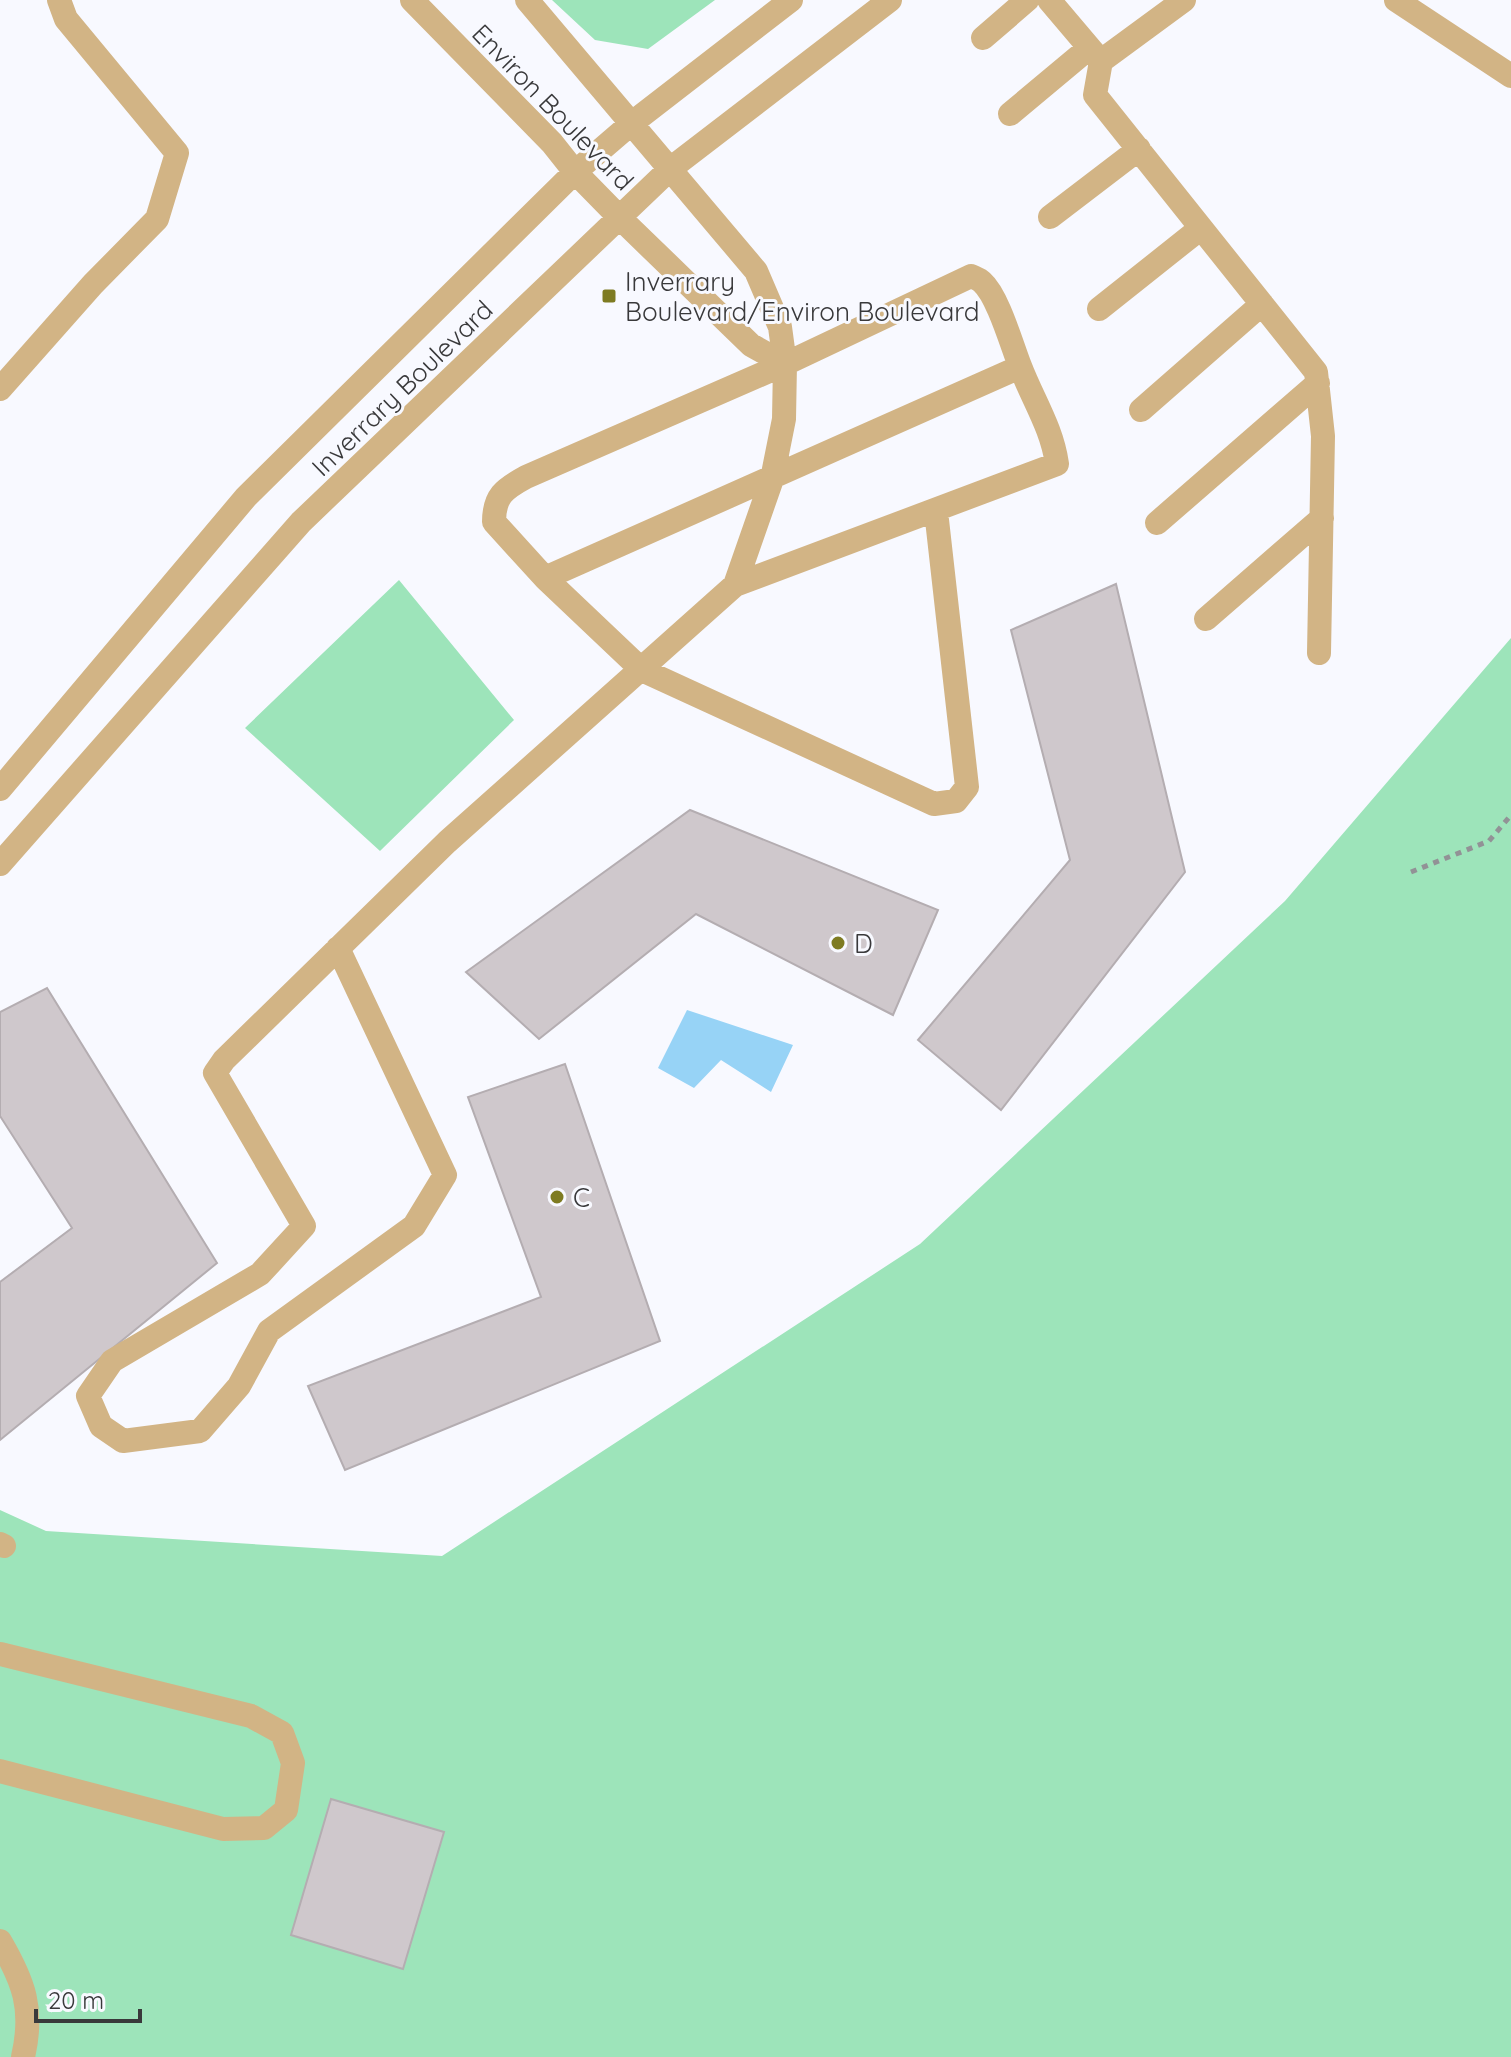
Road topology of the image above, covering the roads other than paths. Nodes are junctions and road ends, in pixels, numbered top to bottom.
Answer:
1 (59, 0) edge
2 (412, 0) edge
3 (527, 0) edge
4 (791, 0) edge
5 (890, 0) edge
6 (1027, 0) edge
7 (1049, 0) edge
8 (1184, 0) edge
9 (1396, 0) edge
10 (983, 38) dead end
11 (1095, 54) junction
12 (1511, 76) edge
13 (1010, 114) dead end
14 (632, 123) junction
15 (1139, 149) junction
16 (670, 169) junction
17 (575, 172) junction
18 (1050, 217) dead end
19 (621, 219) junction
20 (1201, 228) junction
21 (1262, 304) junction
22 (1099, 309) dead end
23 (785, 364) junction
24 (1020, 367) junction
25 (1318, 383) junction
26 (0, 389) edge
27 (1141, 410) dead end
28 (772, 479) junction
29 (936, 511) junction
30 (1322, 518) junction
31 (1157, 523) dead end
32 (545, 578) junction
33 (735, 585) junction
34 (1206, 619) dead end
35 (1319, 653) dead end
36 (642, 670) junction
37 (0, 789) edge
38 (0, 864) edge
39 (338, 948) junction
40 (0, 1654) edge
41 (0, 1771) edge
42 (0, 1941) edge
43 (23, 2057) edge

1 - 26 street
2 - 17 street, Environ Boulevard
3 - 14 street, Environ Boulevard
4 - 14 street, Inverrary Boulevard
5 - 16 street, Inverrary Boulevard
6 - 10 street
7 - 11 street
8 - 11 street
9 - 12 street
11 - 13 street
11 - 15 street
14 - 16 street, Environ Boulevard
14 - 17 street, Inverrary Boulevard
15 - 18 street
15 - 20 street
16 - 19 street, Inverrary Boulevard
16 - 23 street, Environ Boulevard
17 - 19 street, Environ Boulevard
17 - 37 street, Inverrary Boulevard
19 - 23 street, Environ Boulevard
19 - 38 street, Inverrary Boulevard
20 - 21 street
20 - 22 street
21 - 25 street
21 - 27 street
23 - 24 street
23 - 28 street, Environ Boulevard
23 - 32 street
24 - 28 street
24 - 29 street
25 - 30 street
25 - 31 street
28 - 32 street
28 - 33 street, Environ Boulevard
29 - 33 street
29 - 36 street
30 - 34 street
30 - 35 street
32 - 36 street
33 - 36 street
36 - 39 street
39 - 39 street
40 - 41 street
42 - 43 street

